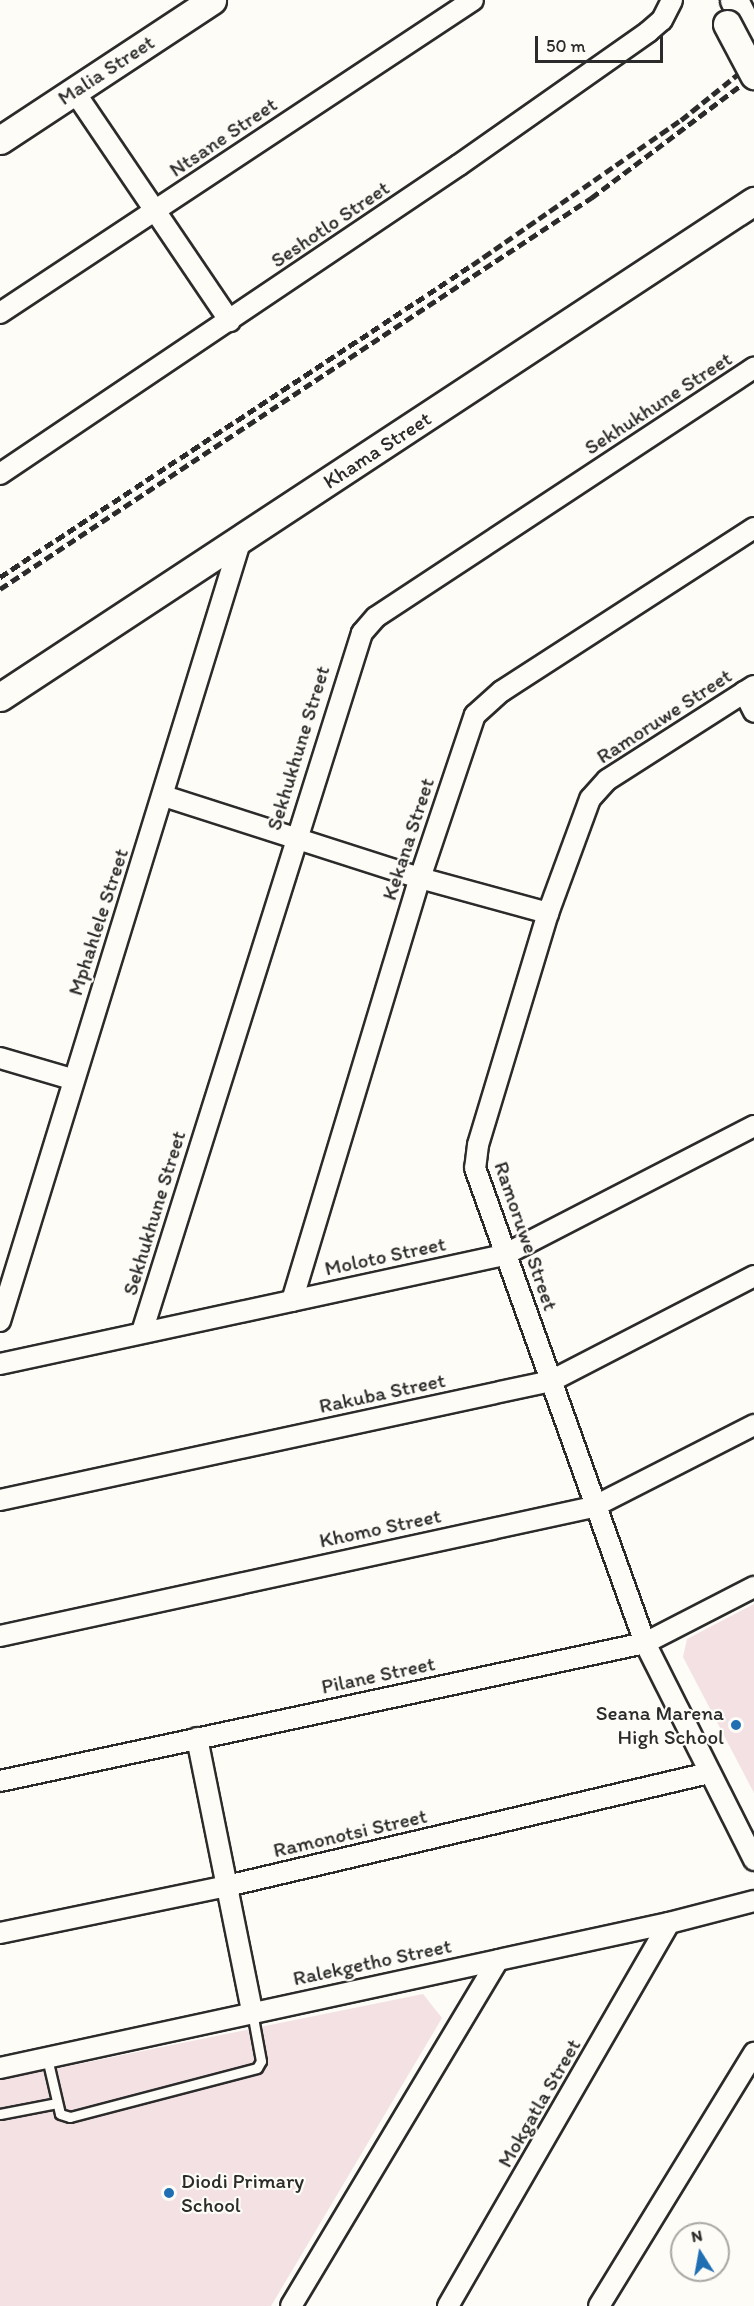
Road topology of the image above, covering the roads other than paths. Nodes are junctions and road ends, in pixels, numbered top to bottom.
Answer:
1 (212, 0) edge
2 (473, 0) edge
3 (672, 0) edge
4 (715, 0) edge
5 (734, 13) edge
6 (754, 40) edge
7 (754, 75) edge
8 (74, 92) junction
9 (0, 140) edge
10 (754, 201) edge
11 (154, 211) junction
12 (0, 313) edge
13 (230, 321) junction
14 (754, 368) edge
15 (0, 474) edge
16 (754, 528) edge
17 (241, 539) junction
18 (749, 689) edge
19 (0, 698) edge
20 (754, 712) edge
21 (164, 796) junction
22 (296, 837) junction
23 (420, 878) junction
24 (548, 914) junction
25 (0, 1058) edge
26 (72, 1079) junction
27 (754, 1126) edge
28 (504, 1255) junction
29 (754, 1276) edge
30 (292, 1301) junction
31 (0, 1321) edge
32 (142, 1332) junction
33 (0, 1364) edge
34 (551, 1382) junction
35 (754, 1425) edge
36 (0, 1500) edge
37 (593, 1507) junction
38 (754, 1587) edge
39 (0, 1636) edge
40 (645, 1643) junction
41 (197, 1738) junction
42 (709, 1773) junction
43 (0, 1781) edge
44 (754, 1860) edge
45 (227, 1886) junction
46 (754, 1901) edge
47 (669, 1923) junction
48 (0, 1933) edge
49 (498, 1960) junction
50 (252, 2012) junction
51 (754, 2053) edge
52 (47, 2058) junction
53 (0, 2068) edge
54 (57, 2103) junction
55 (0, 2114) edge
56 (291, 2306) edge
57 (448, 2306) edge
58 (599, 2306) edge

1 - 8 street, Malia Street
2 - 11 street, Ntsane Street
3 - 13 street, Seshotlo Street
4 - 5 street
5 - 6 street
5 - 7 street, bridge
8 - 9 street, Malia Street
8 - 11 street
10 - 17 street, Khama Street
11 - 12 street, Ntsane Street
11 - 13 street
13 - 15 street, Seshotlo Street
14 - 22 street, Sekhukhune Street
16 - 23 street, Kekana Street
17 - 19 street, Khama Street
17 - 21 street, Mphahlele Street
18 - 20 street
18 - 24 street, Ramoruwe Street
21 - 22 street
21 - 26 street, Mphahlele Street
22 - 23 street
22 - 32 street, Sekhukhune Street
23 - 24 street
23 - 30 street, Kekana Street
24 - 28 street, Ramoruwe Street
25 - 26 street
26 - 31 street, Mphahlele Street
27 - 28 street, Moloto Street
28 - 30 street, Moloto Street
28 - 34 street, Ramoruwe Street
29 - 34 street, Rakuba Street
30 - 32 street, Moloto Street
32 - 33 street, Moloto Street
34 - 36 street, Rakuba Street
34 - 37 street, Ramoruwe Street
35 - 37 street, Khomo Street
37 - 39 street, Khomo Street
37 - 40 street, Ramoruwe Street
38 - 40 street, Pilane Street
40 - 41 street, Pilane Street
40 - 42 street, Ramoruwe Street
41 - 43 street, Pilane Street
41 - 45 street
42 - 44 street, Ramoruwe Street
42 - 45 street, Ramonotsi Street
45 - 48 street, Ramonotsi Street
45 - 50 street
46 - 47 street, Ralekgetho Street
47 - 49 street, Ralekgetho Street
47 - 57 street, Mokgatla Street
49 - 50 street, Ralekgetho Street
49 - 56 street
50 - 52 street, Ralekgetho Street
50 - 54 lane
51 - 58 street
52 - 53 street, Ralekgetho Street
52 - 54 lane
54 - 55 lane

